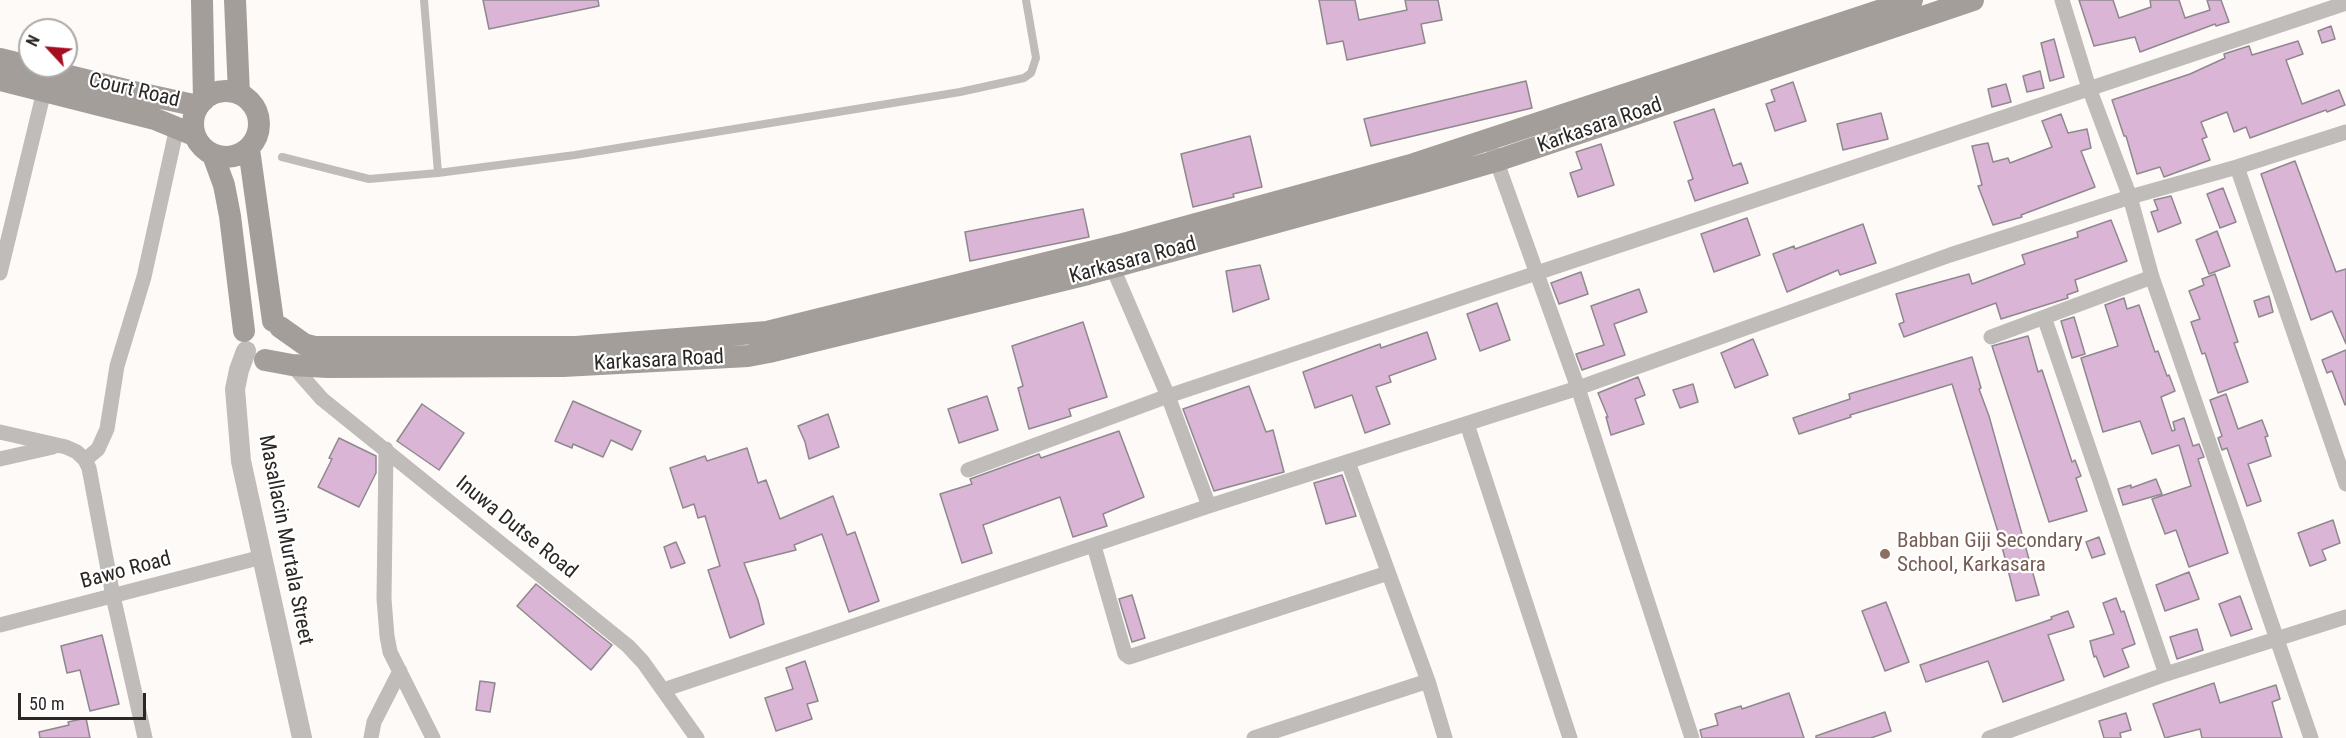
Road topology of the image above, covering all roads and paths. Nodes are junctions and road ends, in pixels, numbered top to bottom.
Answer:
1 (202, 0) edge
2 (235, 0) edge
3 (424, 0) edge
4 (1026, 0) edge
5 (1912, 0) edge
6 (1973, 0) edge
7 (2062, 0) edge
8 (2346, 3) edge
9 (0, 59) edge
10 (0, 80) edge
11 (2089, 88) junction
12 (44, 91) junction
13 (239, 94) junction
14 (201, 103) junction
15 (186, 131) junction
16 (2346, 132) edge
17 (249, 149) junction
18 (1493, 150) junction
19 (213, 155) junction
20 (282, 157) dead end
21 (2237, 167) junction
22 (438, 173) junction
23 (2130, 196) junction
24 (1109, 257) junction
25 (0, 273) edge
26 (1538, 273) junction
27 (2152, 277) junction
28 (2044, 317) junction
29 (277, 324) junction
30 (1991, 337) dead end
31 (252, 347) junction
32 (292, 366) junction
33 (1578, 388) junction
34 (1168, 396) junction
35 (1467, 424) junction
36 (0, 432) edge
37 (58, 445) junction
38 (386, 449) junction
39 (0, 459) edge
40 (85, 460) junction
41 (1348, 462) junction
42 (968, 470) dead end
43 (2346, 484) edge
44 (1209, 506) junction
45 (1094, 546) junction
46 (262, 557) junction
47 (1389, 573) junction
48 (113, 596) junction
49 (2346, 617) edge
50 (0, 625) edge
51 (2277, 640) junction
52 (400, 671) junction
53 (2166, 674) junction
54 (1428, 681) junction
55 (663, 690) junction
56 (2018, 734) edge
57 (144, 738) edge
58 (302, 738) edge
59 (371, 738) edge
60 (433, 738) edge
61 (697, 738) edge
62 (1254, 738) edge
63 (1445, 738) edge
64 (1570, 738) edge
65 (1692, 738) edge
66 (1989, 738) edge
67 (2311, 738) edge

1 - 14 main road
2 - 13 main road
3 - 22 lane
4 - 22 lane
5 - 18 main road, Karkasara Road
6 - 18 main road, Karkasara Road
7 - 11 street
8 - 11 street
9 - 14 main road, Court Road
10 - 12 main road, Court Road
11 - 23 street
11 - 26 street
12 - 15 main road, Court Road
12 - 25 street
13 - 14 main road
13 - 17 main road
14 - 15 main road
15 - 19 main road
15 - 40 street
16 - 21 street
17 - 19 main road
17 - 29 main road
18 - 24 main road, Karkasara Road
18 - 26 street
19 - 31 main road
20 - 22 lane
21 - 23 street
21 - 43 street
23 - 27 street
23 - 33 street
24 - 29 main road, Karkasara Road
24 - 32 main road, Karkasara Road
24 - 34 street
26 - 33 street
26 - 34 street
27 - 28 street
27 - 51 street
28 - 30 street
28 - 53 street
29 - 31 main road
29 - 31 main road
31 - 32 main road, Karkasara Road
31 - 46 street, Masallacin Murtala Street
32 - 38 street, Inuwa Dutse Road
33 - 35 street
33 - 65 street
34 - 42 street
34 - 44 street
35 - 41 street
35 - 64 street
36 - 37 street
37 - 39 street
37 - 40 street
38 - 52 street
38 - 55 street, Inuwa Dutse Road
40 - 48 street
41 - 44 street
41 - 47 street
44 - 45 street
45 - 47 street
45 - 55 street
46 - 48 street, Bawo Road
46 - 58 street, Masallacin Murtala Street
47 - 54 street
48 - 50 street, Bawo Road
48 - 57 street
49 - 51 street
51 - 53 street
51 - 67 street
52 - 59 street
52 - 60 street
53 - 56 street
54 - 62 street
54 - 63 street
55 - 61 street, Inuwa Dutse Road
56 - 66 street

